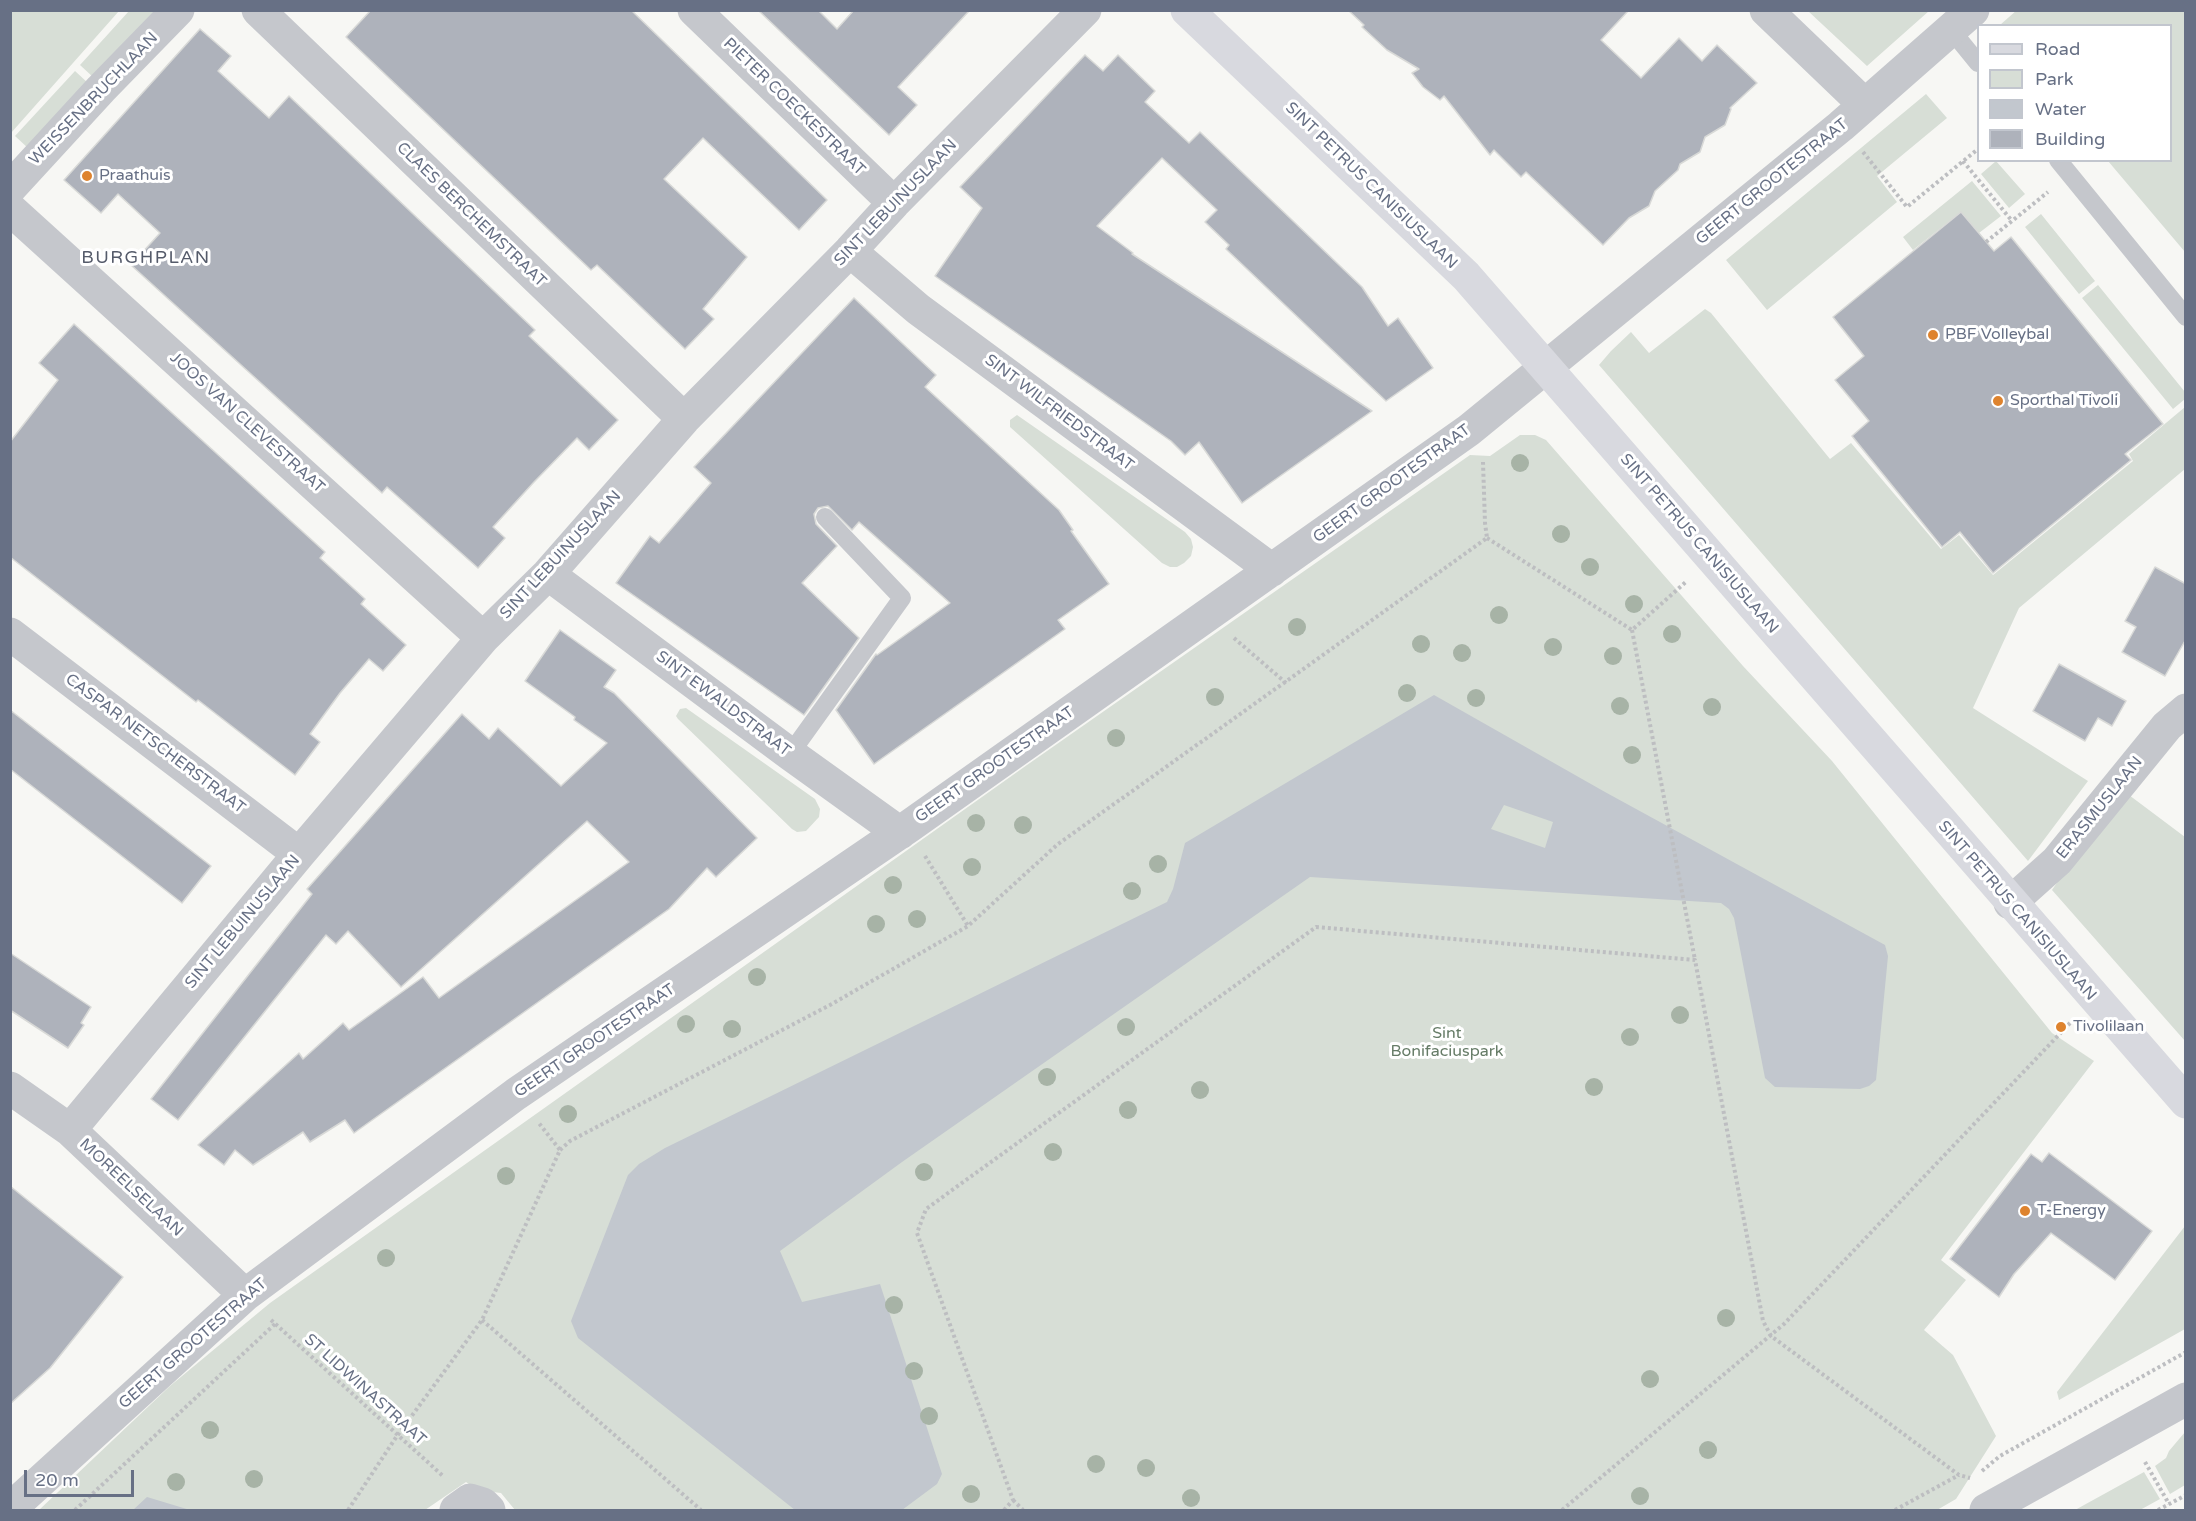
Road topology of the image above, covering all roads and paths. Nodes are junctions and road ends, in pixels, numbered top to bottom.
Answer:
1 (178, 10) edge
2 (258, 10) edge
3 (694, 10) edge
4 (1085, 10) edge
5 (1186, 10) edge
6 (1766, 10) edge
7 (1963, 21) edge
8 (1977, 60) edge
9 (1853, 115) junction
10 (1977, 150) edge
11 (1963, 161) junction
12 (2064, 168) edge
13 (10, 188) edge
14 (894, 203) junction
15 (10, 209) edge
16 (2012, 221) junction
17 (1986, 242) dead end
18 (850, 252) junction
19 (2186, 317) edge
20 (1546, 368) junction
21 (684, 419) junction
22 (1469, 430) junction
23 (825, 517) dead end
24 (1487, 538) junction
25 (1712, 559) junction
26 (1272, 570) junction
27 (548, 574) junction
28 (1208, 615) junction
29 (1632, 630) junction
30 (483, 638) junction
31 (13, 641) edge
32 (1286, 683) junction
33 (2186, 710) edge
34 (790, 754) junction
35 (904, 830) junction
36 (299, 854) junction
37 (2010, 903) junction
38 (968, 926) junction
39 (1695, 960) junction
40 (2095, 1000) junction
41 (10, 1088) edge
42 (516, 1094) junction
43 (2186, 1102) edge
44 (70, 1130) junction
45 (560, 1150) junction
46 (245, 1295) junction
47 (482, 1320) junction
48 (275, 1324) junction
49 (1771, 1335) junction
50 (2186, 1399) edge
51 (2127, 1430) junction
52 (397, 1436) junction
53 (1959, 1474) junction
54 (2186, 1495) edge
55 (1982, 1496) edge
56 (1013, 1500) junction
57 (2169, 1504) junction
58 (472, 1507) edge
59 (10, 1509) edge
60 (75, 1510) edge
61 (348, 1510) edge
62 (701, 1510) edge
63 (1004, 1510) edge
64 (1023, 1510) edge
65 (1562, 1510) edge
66 (1895, 1510) edge
67 (2158, 1510) edge

1 - 13 street, WEISSENBRUCHLAAN
2 - 21 street, CLAES BERCHEMSTRAAT
3 - 14 street, PIETER COECKESTRAAT
4 - 14 street, SINT LEBUINUSLAAN
5 - 20 main road, SINT PETRUS CANISIUSLAAN
6 - 9 street
7 - 8 lane
7 - 9 street, GEERT GROOTESTRAAT
9 - 11 path
9 - 20 street, GEERT GROOTESTRAAT
10 - 11 path
11 - 16 path
12 - 16 path
12 - 19 lane
14 - 18 street, SINT LEBUINUSLAAN
15 - 30 street, JOOS VAN CLEVESTRAAT
16 - 17 path
18 - 21 street, SINT LEBUINUSLAAN
18 - 26 street, SINT WILFRIEDSTRAAT
20 - 22 street, GEERT GROOTESTRAAT
20 - 25 main road, SINT PETRUS CANISIUSLAAN
21 - 27 street, SINT LEBUINUSLAAN
22 - 24 path
22 - 26 street, GEERT GROOTESTRAAT
23 - 34 lane
24 - 29 path
24 - 32 path
25 - 29 path
25 - 37 main road, SINT PETRUS CANISIUSLAAN
26 - 28 street, GEERT GROOTESTRAAT
27 - 30 street, SINT LEBUINUSLAAN
27 - 34 street, SINT EWALDSTRAAT
28 - 32 path
28 - 35 street, GEERT GROOTESTRAAT
29 - 39 path
30 - 36 street, SINT LEBUINUSLAAN
31 - 36 street, CASPAR NETSCHERSTRAAT
32 - 38 path
33 - 37 street, ERASMUSLAAN
34 - 35 street, SINT EWALDSTRAAT
35 - 38 path
35 - 42 street, GEERT GROOTESTRAAT
36 - 44 street, SINT LEBUINUSLAAN
37 - 40 main road, SINT PETRUS CANISIUSLAAN
38 - 45 path
39 - 49 path
39 - 56 path
40 - 43 main road, SINT PETRUS CANISIUSLAAN
40 - 49 path
41 - 44 street, MOREELSELAAN
42 - 45 path
42 - 46 street, GEERT GROOTESTRAAT
44 - 46 street, MOREELSELAAN
45 - 47 path
46 - 48 path, ST LIDWINASTRAAT
46 - 59 street, GEERT GROOTESTRAAT
47 - 52 path
47 - 62 path
48 - 52 path, ST LIDWINASTRAAT
48 - 60 path
49 - 53 path
49 - 65 path
50 - 51 street
51 - 55 street
51 - 57 path
52 - 58 path, ST LIDWINASTRAAT
52 - 61 path
53 - 55 path
53 - 66 path
54 - 57 path
56 - 63 path
56 - 64 path
57 - 67 path

